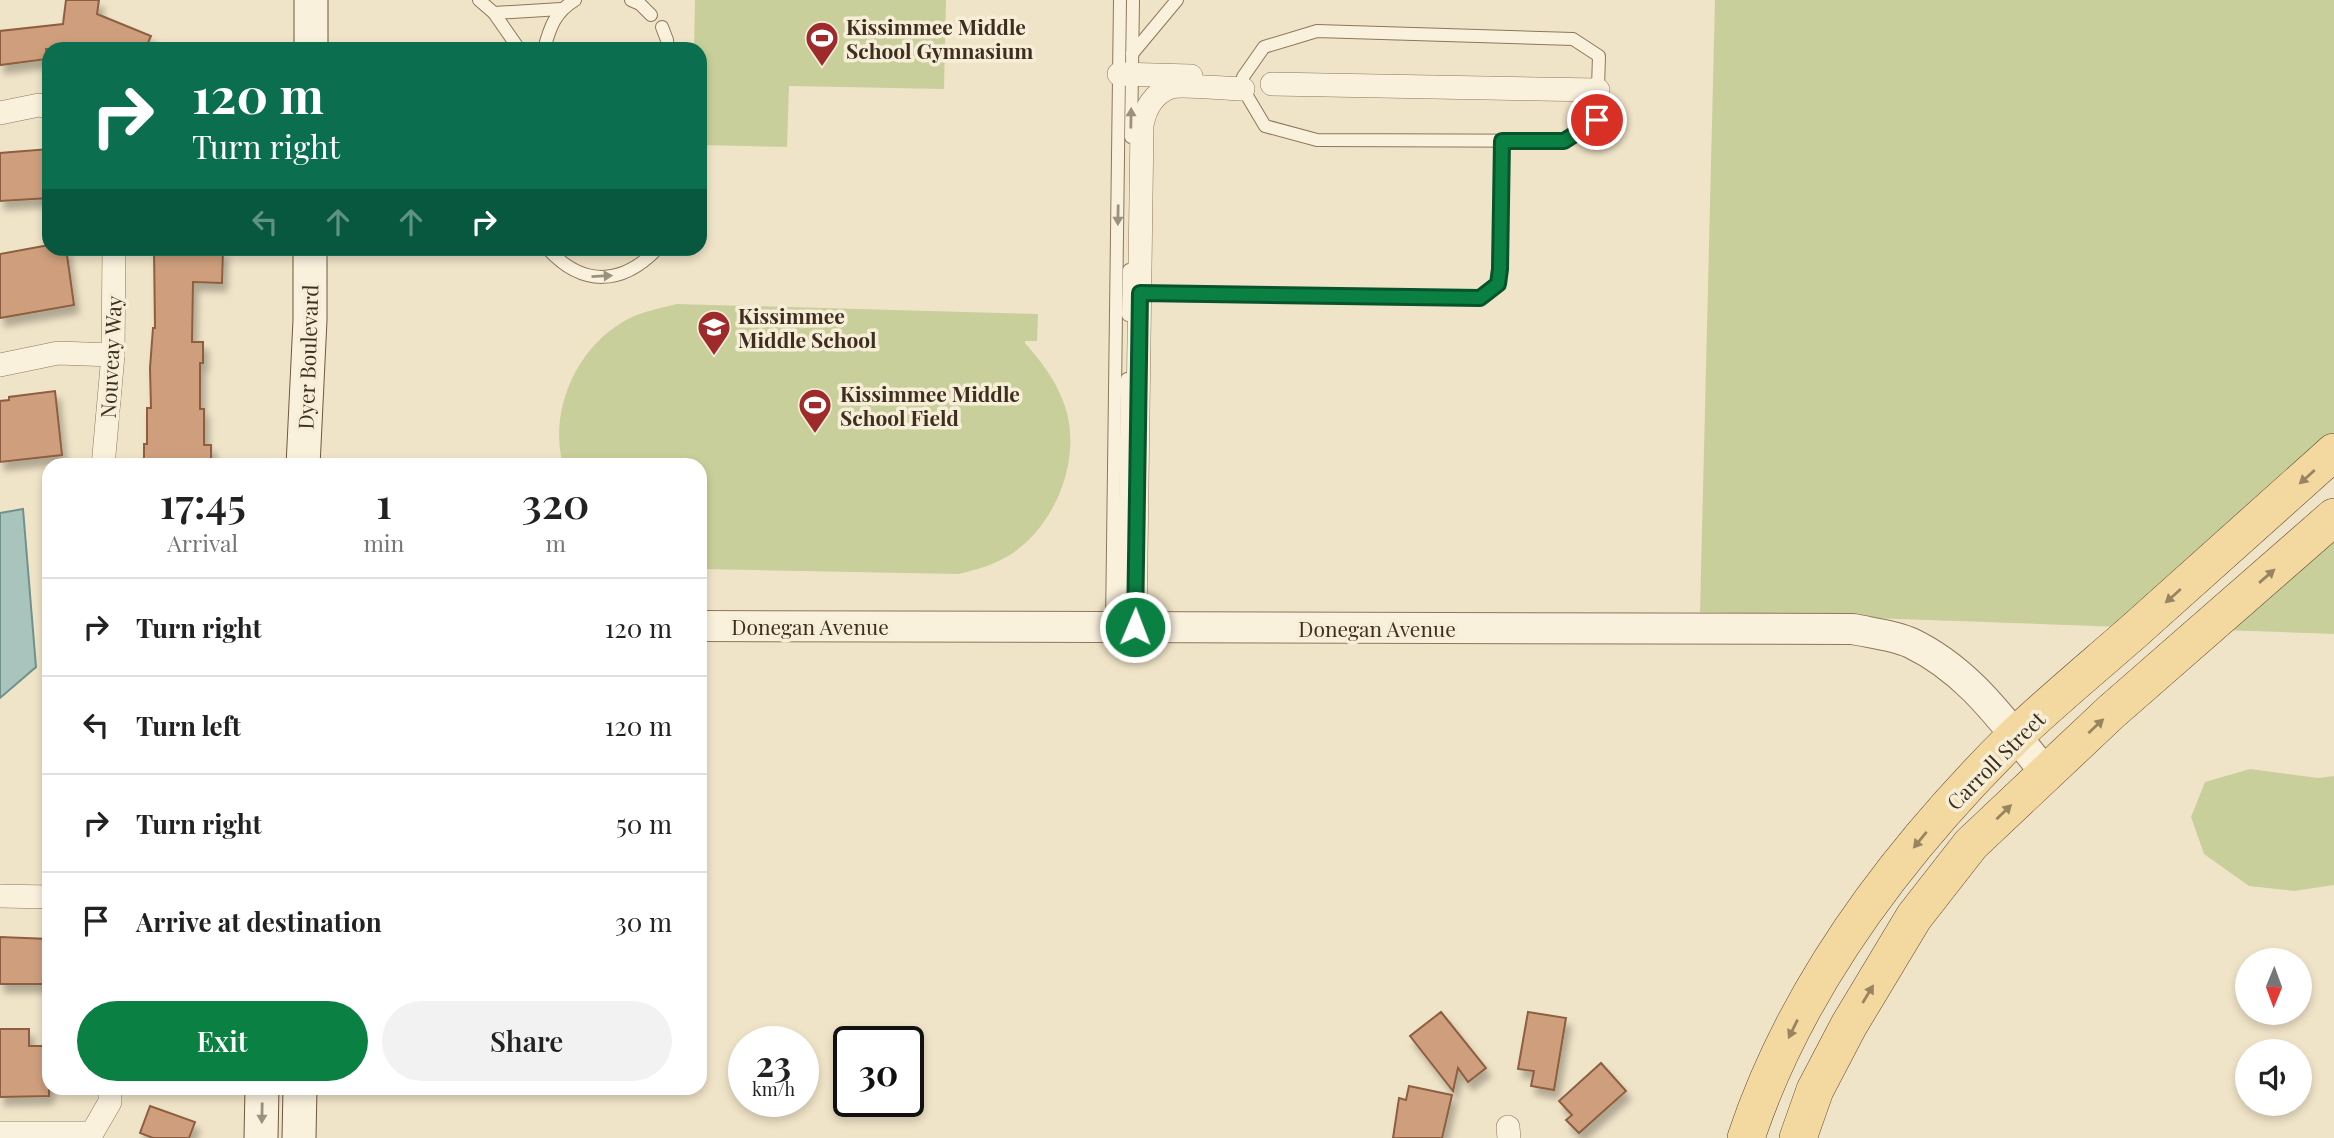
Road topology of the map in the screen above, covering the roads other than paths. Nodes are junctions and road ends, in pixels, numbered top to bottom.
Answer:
1 (311, 0) edge
2 (479, 0) edge
3 (575, 0) edge
4 (631, 0) edge
5 (1120, 0) edge
6 (1133, 0) edge
7 (1177, 0) edge
8 (561, 9) junction
9 (494, 13) junction
10 (651, 15) dead end
11 (662, 27) dead end
12 (311, 42) edge
13 (514, 42) edge
14 (546, 42) edge
15 (667, 42) edge
16 (1128, 68) junction
17 (1243, 83) junction
18 (1272, 84) dead end
19 (1598, 90) junction
20 (42, 106) edge
21 (0, 113) edge
22 (1502, 141) junction
23 (114, 256) edge
24 (310, 256) edge
25 (556, 256) edge
26 (648, 256) edge
27 (1128, 293) junction
28 (113, 355) junction
29 (0, 365) edge
30 (2334, 452) edge
31 (104, 458) edge
32 (303, 458) edge
33 (2334, 517) edge
34 (707, 626) edge
35 (1123, 627) junction
36 (2015, 736) junction
37 (2046, 773) junction
38 (0, 896) edge
39 (42, 897) edge
40 (110, 1095) edge
41 (262, 1095) edge
42 (300, 1095) edge
43 (0, 1133) edge
44 (261, 1138) edge
45 (299, 1138) edge
46 (1746, 1138) edge
47 (1798, 1138) edge

1 - 12 main road
2 - 9 lane
3 - 8 lane
4 - 10 lane
5 - 16 lane
6 - 16 lane
7 - 16 lane
8 - 9 lane
8 - 14 lane
9 - 13 lane
11 - 15 lane
16 - 17 street
16 - 27 lane
17 - 19 lane
17 - 22 lane
17 - 27 street
18 - 19 street
19 - 22 lane
20 - 21 street
22 - 27 lane
23 - 28 street, Nouveay Way
24 - 32 main road, Dyer Boulevard
25 -> 26 lane
27 - 35 street
28 - 29 street
28 - 31 street, Nouveay Way
30 -> 36 main road, Carroll Street
37 -> 33 main road
34 - 35 street, Donegan Avenue
35 - 36 street, Donegan Avenue
36 - 37 street, Donegan Avenue
36 -> 46 main road, Carroll Street
47 -> 37 main road
38 - 39 street
40 - 43 street
41 -> 44 main road
42 - 45 main road

